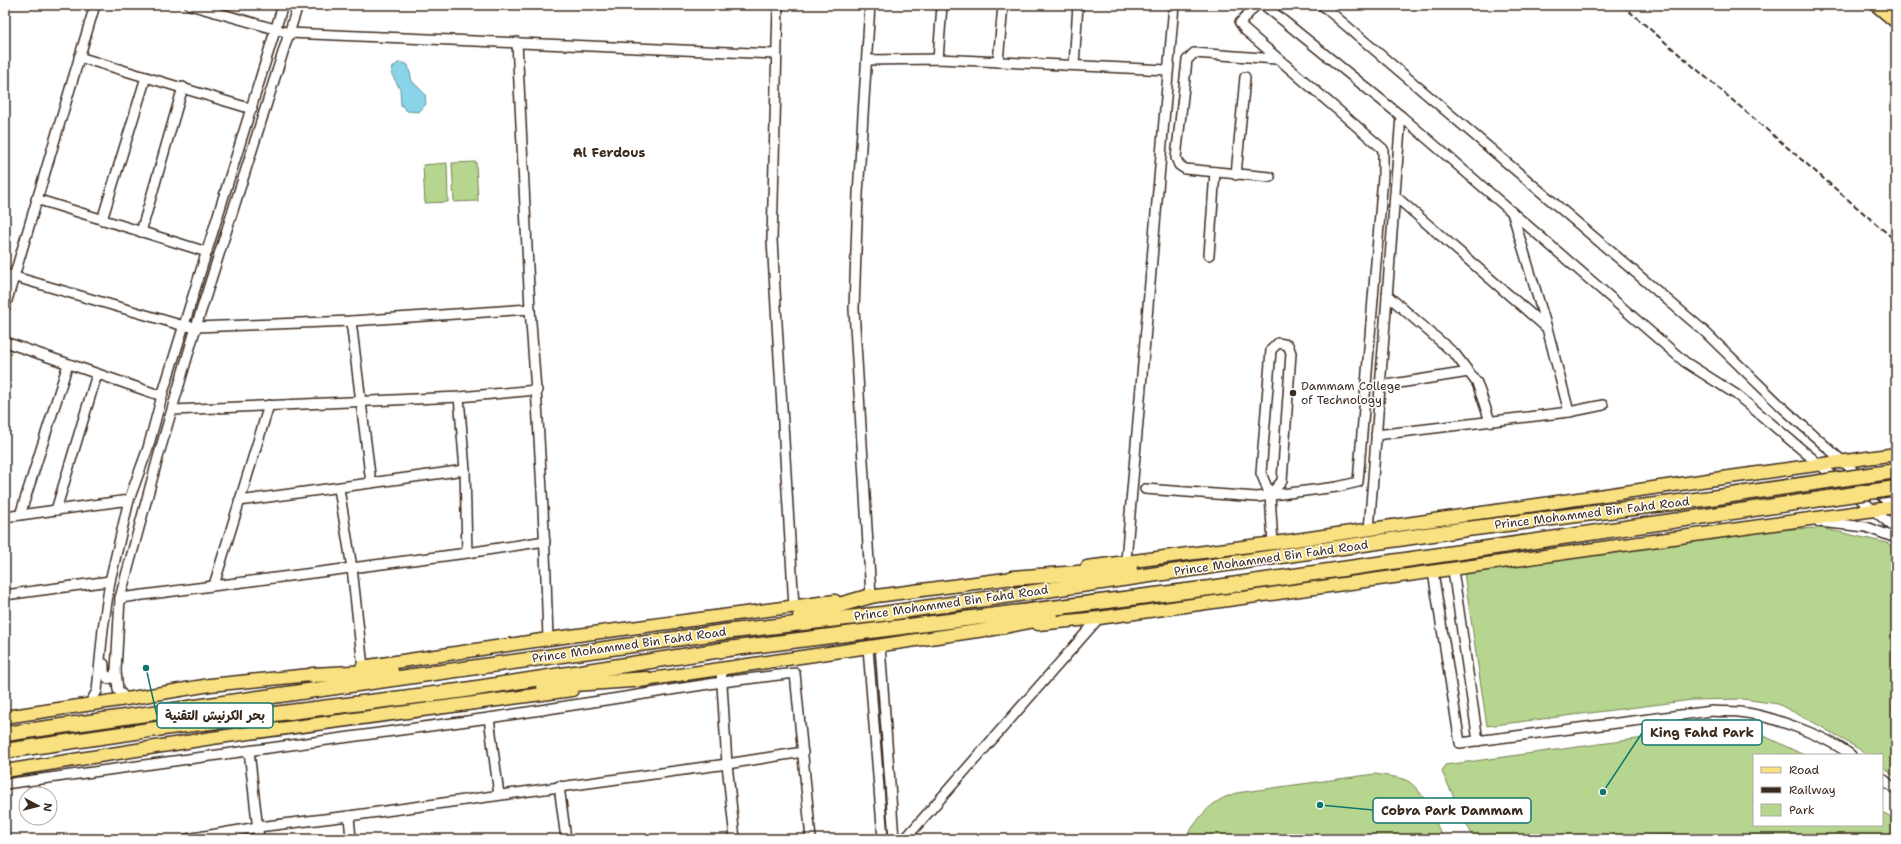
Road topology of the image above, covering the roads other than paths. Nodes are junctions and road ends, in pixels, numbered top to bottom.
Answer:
1 (95, 5) edge
2 (190, 5) edge
3 (283, 5) edge
4 (298, 5) edge
5 (778, 5) edge
6 (870, 5) edge
7 (942, 5) edge
8 (1003, 5) edge
9 (1078, 5) edge
10 (1174, 5) edge
11 (1256, 5) edge
12 (1264, 5) edge
13 (1322, 5) edge
14 (1876, 5) edge
15 (1896, 22) edge
16 (276, 30) junction
17 (289, 33) junction
18 (517, 42) junction
19 (776, 54) junction
20 (79, 57) junction
21 (1276, 58) junction
22 (938, 59) junction
23 (867, 60) junction
24 (998, 62) junction
25 (1074, 65) junction
26 (1167, 70) junction
27 (146, 76) junction
28 (1245, 77) dead end
29 (183, 87) junction
30 (252, 109) junction
31 (1401, 116) junction
32 (1215, 172) junction
33 (1236, 175) junction
34 (1270, 177) dead end
35 (1395, 196) junction
36 (36, 199) junction
37 (1512, 212) junction
38 (102, 220) junction
39 (141, 232) junction
40 (207, 252) junction
41 (1209, 255) dead end
42 (5, 274) edge
43 (14, 277) junction
44 (1387, 295) junction
45 (5, 307) edge
46 (530, 309) junction
47 (351, 321) junction
48 (184, 326) junction
49 (196, 327) junction
50 (1548, 328) junction
51 (5, 342) edge
52 (68, 364) junction
53 (1469, 372) junction
54 (97, 374) junction
55 (1380, 386) junction
56 (536, 390) junction
57 (162, 396) junction
58 (459, 397) junction
59 (360, 402) junction
60 (268, 405) junction
61 (1604, 405) dead end
62 (173, 410) junction
63 (1569, 412) junction
64 (1490, 421) junction
65 (1376, 435) junction
66 (1896, 454) edge
67 (1843, 462) junction
68 (1818, 464) junction
69 (465, 470) junction
70 (1896, 471) edge
71 (371, 483) junction
72 (1896, 488) edge
73 (338, 489) junction
74 (1145, 489) dead end
75 (1270, 495) junction
76 (129, 500) junction
77 (239, 501) junction
78 (1895, 508) edge
79 (56, 510) junction
80 (1875, 510) junction
81 (20, 515) junction
82 (5, 517) edge
83 (1794, 520) junction
84 (1896, 529) edge
85 (1369, 530) junction
86 (1896, 538) edge
87 (545, 541) junction
88 (1273, 544) junction
89 (468, 553) junction
90 (1126, 560) junction
91 (1252, 560) junction
92 (352, 568) junction
93 (1453, 570) junction
94 (1433, 572) junction
95 (1012, 578) junction
96 (110, 580) junction
97 (214, 585) junction
98 (1210, 588) junction
99 (5, 595) edge
100 (871, 596) junction
101 (120, 598) junction
102 (794, 607) junction
103 (1099, 618) junction
104 (103, 629) junction
105 (990, 629) junction
106 (724, 632) junction
107 (548, 639) junction
108 (874, 647) junction
109 (539, 658) junction
110 (363, 667) junction
111 (721, 669) junction
112 (116, 671) junction
113 (312, 675) junction
114 (647, 679) junction
115 (722, 682) junction
116 (458, 691) junction
117 (126, 699) junction
118 (89, 705) junction
119 (5, 717) edge
120 (489, 718) junction
121 (5, 734) edge
122 (1478, 741) junction
123 (5, 751) edge
124 (249, 751) junction
125 (803, 752) junction
126 (1849, 754) edge
127 (727, 764) junction
128 (5, 771) edge
129 (1883, 779) edge
130 (5, 784) edge
131 (559, 786) junction
132 (1896, 790) edge
133 (499, 795) junction
134 (349, 816) junction
135 (258, 827) junction
136 (187, 839) edge
137 (259, 839) edge
138 (351, 839) edge
139 (566, 839) edge
140 (735, 839) edge
141 (811, 839) edge
142 (883, 839) edge
143 (894, 839) edge
144 (905, 839) edge

1 - 20 street
2 - 16 street
3 - 16 street
4 - 17 street
5 - 19 street
6 - 23 street
7 - 22 street
8 - 24 street
9 - 25 street
10 - 26 street
11 - 21 street
12 - 31 street
13 - 67 street
14 - 15 main road
16 - 17 street
16 - 30 street
17 - 18 street
17 - 49 street
18 - 19 street
18 - 46 street
19 - 102 street
20 - 27 street
20 - 36 street
21 - 32 street
21 - 75 street
22 - 23 street
22 - 24 street
23 - 100 street
24 - 25 street
25 - 26 street
26 - 90 street
27 - 29 street
27 - 38 street
28 - 33 street
29 - 30 street
29 - 39 street
30 - 40 street
31 - 35 street
31 - 37 street
32 - 33 street
32 - 41 street
33 - 34 street
35 - 44 street
35 - 50 street
36 - 38 street
36 - 43 street
37 - 50 street
37 - 68 street
38 - 39 street
39 - 40 street
40 - 48 street
42 - 43 street
43 - 45 street
43 - 48 street
44 - 53 street
44 - 55 street
46 - 47 street
46 - 56 street
47 - 49 street
47 - 59 street
48 - 49 street
48 - 57 street
49 - 62 street
50 - 63 street
51 - 52 street
52 - 54 street
52 - 81 street
53 - 55 street
53 - 64 street
54 - 57 street
54 - 79 street
55 - 65 street
56 - 58 street
56 - 87 street
57 - 76 street
58 - 59 street
58 - 69 street
59 - 60 street
59 - 71 street
60 - 62 street
60 - 77 street
61 - 63 street
62 - 101 street
63 - 64 street
64 - 65 street
65 - 85 street
66 - 67 main road
67 - 68 main road
67 - 78 street
68 - 80 street
68 - 85 main road
69 - 71 street
69 - 89 street
70 - 91 highway, Prince Mohammed Bin Fahd Road, bridge
71 - 73 street
72 - 98 highway, Prince Mohammed Bin Fahd Road, bridge
73 - 77 street
73 - 92 street
74 - 75 street
75 - 75 street
75 - 88 street
76 - 79 street
76 - 96 street
77 - 97 street
78 - 80 main road
79 - 81 street
80 - 83 main road
80 - 84 street
81 - 82 street
83 - 86 street
83 - 93 main road
85 - 88 main road
87 - 89 street
87 - 107 street
88 - 90 main road
89 - 92 street
90 - 95 main road
91 - 95 highway
91 - 106 highway, Prince Mohammed Bin Fahd Road
92 - 97 street
92 - 110 street
93 - 94 main road
93 - 122 street
94 - 103 main road
94 - 122 street
95 - 100 main road
96 - 99 street
96 - 104 street
97 - 101 street
98 - 105 highway
98 - 116 highway, Prince Mohammed Bin Fahd Road
100 - 102 main road
100 - 106 highway
101 - 112 street
102 - 107 main road
103 - 105 main road
103 - 144 street
104 - 112 street
104 - 118 street
105 - 108 main road
106 - 109 highway, Prince Mohammed Bin Fahd Road
107 - 110 main road
108 - 111 main road
108 - 142 street
108 - 143 street
109 - 113 highway
109 - 121 highway, Prince Mohammed Bin Fahd Road
110 - 113 main road
111 - 114 main road
111 - 115 street
112 - 117 street
113 - 117 main road
114 - 116 highway
114 - 128 main road
115 - 120 street
115 - 125 street
115 - 127 street
116 - 123 highway, Prince Mohammed Bin Fahd Road
117 - 118 main road
118 - 119 main road
120 - 124 street
120 - 133 street
122 - 126 street
124 - 130 street
124 - 135 street
125 - 127 street
125 - 141 street
127 - 131 street
127 - 140 street
129 - 132 street
131 - 133 street
131 - 139 street
133 - 134 street
134 - 135 street
134 - 138 street
135 - 136 street
135 - 137 street

